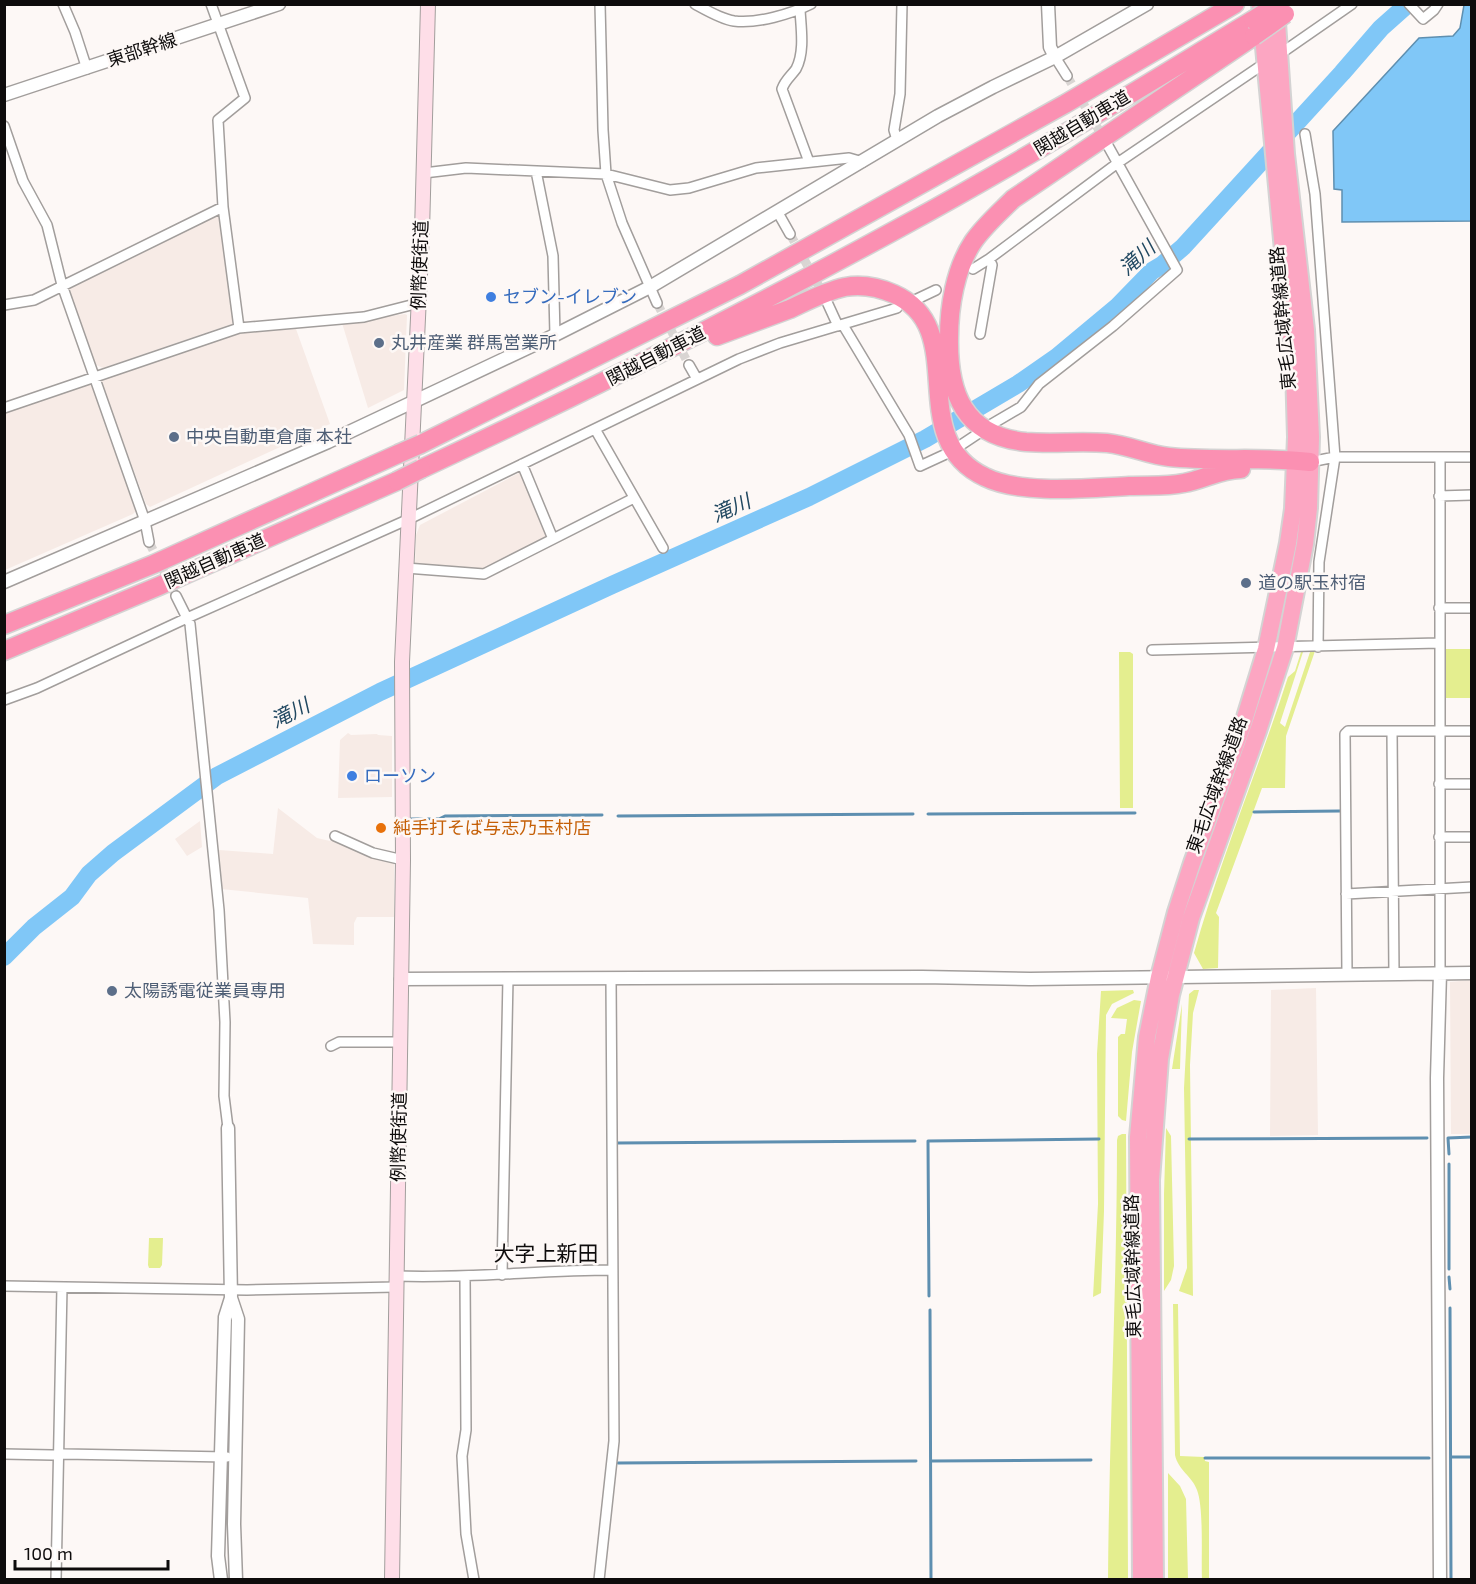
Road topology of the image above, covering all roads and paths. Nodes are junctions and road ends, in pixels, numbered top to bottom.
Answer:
1 (63, 4) edge
2 (211, 4) edge
3 (279, 4) edge
4 (428, 4) edge
5 (600, 4) edge
6 (694, 4) edge
7 (812, 4) edge
8 (902, 4) edge
9 (1048, 4) edge
10 (1146, 4) edge
11 (1235, 4) edge
12 (1352, 4) edge
13 (1409, 4) edge
14 (1438, 4) edge
15 (1284, 7) edge
16 (800, 10) junction
17 (1255, 20) edge
18 (217, 26) junction
19 (1280, 54) junction
20 (1055, 57) junction
21 (1264, 63) junction
22 (87, 69) junction
23 (1067, 76) tunnel mouth
24 (4, 95) edge
25 (4, 126) edge
26 (1305, 134) dead end
27 (897, 140) junction
28 (1107, 144) tunnel mouth
29 (809, 162) junction
30 (862, 162) junction
31 (1119, 162) junction
32 (536, 171) junction
33 (424, 173) junction
34 (606, 174) junction
35 (223, 207) junction
36 (777, 211) junction
37 (790, 234) tunnel mouth
38 (989, 259) junction
39 (973, 268) dead end
40 (62, 285) junction
41 (650, 286) junction
42 (936, 290) dead end
43 (917, 298) dead end
44 (827, 302) tunnel mouth
45 (419, 303) junction
46 (657, 303) tunnel mouth
47 (4, 304) edge
48 (897, 308) dead end
49 (841, 325) junction
50 (239, 327) junction
51 (980, 334) dead end
52 (555, 335) junction
53 (644, 363) junction
54 (689, 365) tunnel mouth
55 (95, 376) junction
56 (697, 379) junction
57 (414, 401) junction
58 (4, 408) edge
59 (985, 428) junction
60 (595, 429) junction
61 (952, 449) junction
62 (1335, 457) junction
63 (1472, 457) edge
64 (1440, 458) junction
65 (522, 464) junction
66 (1300, 464) junction
67 (1472, 495) edge
68 (1439, 496) junction
69 (634, 498) junction
70 (409, 519) junction
71 (145, 521) junction
72 (553, 539) junction
73 (149, 542) tunnel mouth
74 (663, 548) dead end
75 (406, 568) junction
76 (4, 582) edge
77 (176, 596) tunnel mouth
78 (1439, 608) junction
79 (1472, 608) edge
80 (187, 618) junction
81 (4, 625) edge
82 (1439, 644) junction
83 (1318, 647) junction
84 (1266, 648) junction
85 (1285, 648) junction
86 (1152, 650) dead end
87 (4, 651) edge
88 (4, 700) edge
89 (1392, 731) junction
90 (1439, 731) junction
91 (1472, 731) edge
92 (1439, 784) junction
93 (1472, 784) edge
94 (335, 836) dead end
95 (1439, 837) junction
96 (1472, 837) edge
97 (403, 860) junction
98 (1472, 887) edge
99 (1439, 889) junction
100 (1393, 891) junction
101 (1346, 894) junction
102 (1440, 973) junction
103 (1472, 973) edge
104 (1347, 974) junction
105 (1394, 974) junction
106 (1167, 977) junction
107 (508, 978) junction
108 (611, 978) junction
109 (401, 979) junction
110 (400, 1042) junction
111 (331, 1046) dead end
112 (228, 1128) joint
113 (612, 1270) junction
114 (502, 1275) junction
115 (465, 1277) junction
116 (396, 1282) junction
117 (4, 1286) edge
118 (62, 1287) junction
119 (231, 1293) junction
120 (4, 1455) edge
121 (58, 1455) junction
122 (221, 1457) junction
123 (235, 1457) junction
124 (56, 1580) edge
125 (221, 1580) edge
126 (236, 1580) edge
127 (392, 1580) edge
128 (474, 1580) edge
129 (599, 1580) edge
130 (1141, 1580) edge
131 (1155, 1580) edge
132 (1440, 1580) edge

1 - 22 street
2 - 18 street
3 - 18 street, 東部幹線
4 - 33 main road, 例幣使街道
5 - 34 street
6 - 16 street
7 - 16 street
8 - 27 street
9 - 20 street
10 - 20 street
11 - 81 highway, 関越自動車道, bridge
12 - 19 street
13 - 14 street
15 - 17 highway, 関越自動車道, bridge
15 - 19 highway, 東毛広域幹線道路
16 - 29 street
17 - 21 highway, 東毛広域幹線道路
17 - 53 highway, 関越自動車道
17 - 59 highway
18 - 22 street, 東部幹線
18 - 35 street
19 - 66 highway, 東毛広域幹線道路
20 - 23 street
20 - 27 street
21 - 31 street
21 - 66 highway, 東毛広域幹線道路
22 - 24 street, 東部幹線
25 - 40 street
26 - 62 street
27 - 30 street
28 - 31 street
29 - 30 street
29 - 34 street
30 - 36 street
31 - 38 street
31 - 59 street
32 - 33 street
32 - 34 street
32 - 52 street
33 - 45 main road, 例幣使街道
34 - 41 street
35 - 40 street
35 - 50 street
36 - 37 street
36 - 41 street
38 - 39 street
38 - 51 street
40 - 47 street
40 - 55 street
41 - 46 street
41 - 52 street
42 - 43 street
44 - 49 street
45 - 50 street
45 - 57 main road, 例幣使街道
48 - 49 street
49 - 56 street
49 - 61 street
50 - 55 street
52 - 57 street
53 - 61 highway
53 - 87 highway, 関越自動車道, bridge
54 - 56 street
55 - 58 street
55 - 71 street
56 - 60 street
57 - 70 main road, 例幣使街道
57 - 71 street
59 - 61 street
59 - 66 highway
60 - 65 street
60 - 69 street
61 - 66 highway
62 - 64 street
62 - 66 street
62 - 83 street
63 - 64 street
64 - 68 street
65 - 70 street
65 - 72 street
66 - 84 highway, 東毛広域幹線道路
66 - 85 highway, 東毛広域幹線道路
67 - 68 street
68 - 78 street
69 - 72 street
69 - 74 street
70 - 75 main road, 例幣使街道
70 - 80 street
71 - 73 street
71 - 76 street
72 - 75 street
75 - 97 main road, 例幣使街道
77 - 80 street
78 - 79 street
78 - 82 street
80 - 88 street
80 - 112 street
82 - 83 street
82 - 90 street
83 - 85 street
84 - 85 street
84 - 86 street
84 - 106 highway, 東毛広域幹線道路
85 - 106 highway, 東毛広域幹線道路
89 - 90 street
89 - 100 street
89 - 101 street
90 - 91 street
90 - 92 street
92 - 93 street
92 - 95 street
94 - 97 street
95 - 96 street
95 - 99 street
97 - 109 main road, 例幣使街道
98 - 99 street
99 - 100 street
99 - 102 street
100 - 101 street
100 - 105 street
101 - 104 street
102 - 103 street
102 - 105 street
102 - 132 street
104 - 105 street
104 - 106 street
106 - 108 street
106 - 130 highway, 東毛広域幹線道路
106 - 131 highway, 東毛広域幹線道路
107 - 108 street
107 - 109 street
107 - 114 street
108 - 113 street
109 - 110 main road, 例幣使街道
110 - 111 street
110 - 116 main road, 例幣使街道
112 - 119 street
113 - 114 street
113 - 129 street
114 - 115 street
115 - 116 street
115 - 128 street
116 - 119 street
116 - 127 main road, 例幣使街道
117 - 118 street
118 - 119 street
118 - 121 street
119 - 122 street
119 - 123 street
120 - 121 street
121 - 122 street
121 - 124 street
122 - 123 street
122 - 125 street
123 - 126 street

